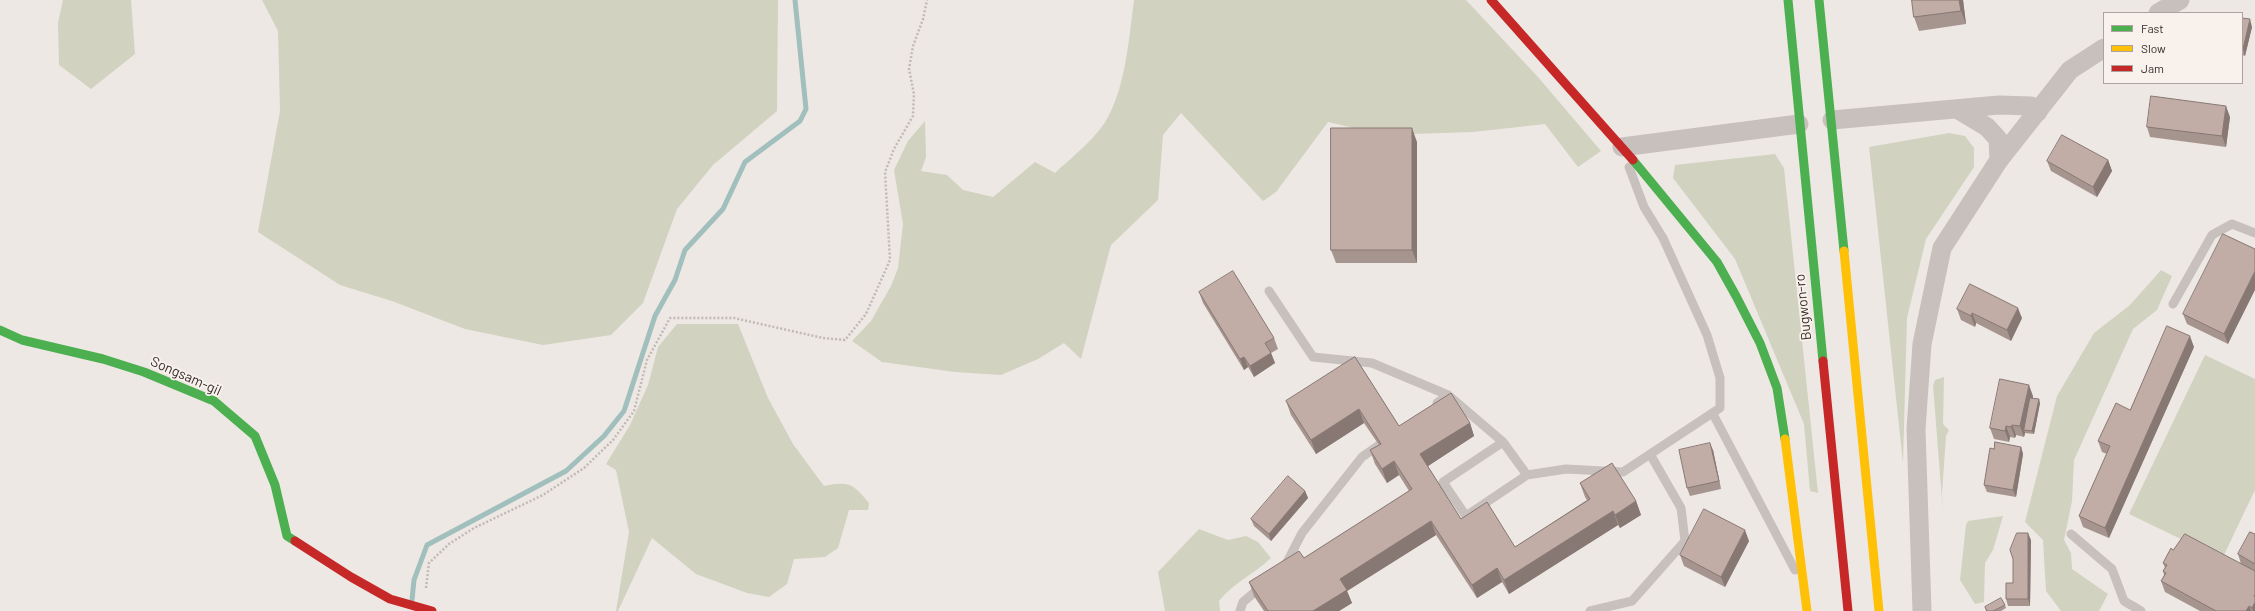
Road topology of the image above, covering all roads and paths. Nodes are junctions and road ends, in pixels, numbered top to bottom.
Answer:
1 (927, 0) edge
2 (1491, 0) edge
3 (1788, 0) edge
4 (1819, 0) edge
5 (2180, 0) edge
6 (2160, 12) edge
7 (2103, 49) edge
8 (1957, 109) junction
9 (2038, 112) junction
10 (1816, 122) junction
11 (1622, 147) junction
12 (1999, 160) junction
13 (2255, 232) edge
14 (1269, 291) dead end
15 (2173, 304) dead end
16 (0, 330) edge
17 (1448, 395) junction
18 (1431, 408) edge
19 (1713, 414) junction
20 (1394, 434) edge
21 (1503, 442) junction
22 (1650, 454) junction
23 (1527, 475) junction
24 (2071, 534) dead end
25 (1278, 571) edge
26 (1266, 582) edge
27 (1803, 586) junction
28 (425, 609) edge
29 (1240, 611) edge
30 (1590, 611) edge
31 (1807, 611) edge
32 (1848, 611) edge
33 (1879, 611) edge
34 (1922, 611) edge
35 (2141, 611) edge

1 - 28 path
2 - 11 street
3 - 10 street, Bugwon-ro
4 - 10 street, Bugwon-ro
5 - 6 street
7 - 9 street
8 - 9 street
8 - 10 street
8 - 12 street
9 - 12 street
10 - 11 street
10 - 32 street, Bugwon-ro
10 - 33 street, Bugwon-ro
11 - 19 lane
11 - 27 street
12 - 34 street
13 - 15 lane
14 - 17 lane
16 - 28 street, Songsam-gil
17 - 18 lane
17 - 21 lane
19 - 22 lane
19 - 27 lane
20 - 25 lane
21 - 23 lane
21 - 23 lane
22 - 23 lane
22 - 30 lane
24 - 35 lane
26 - 29 lane
27 - 31 street

